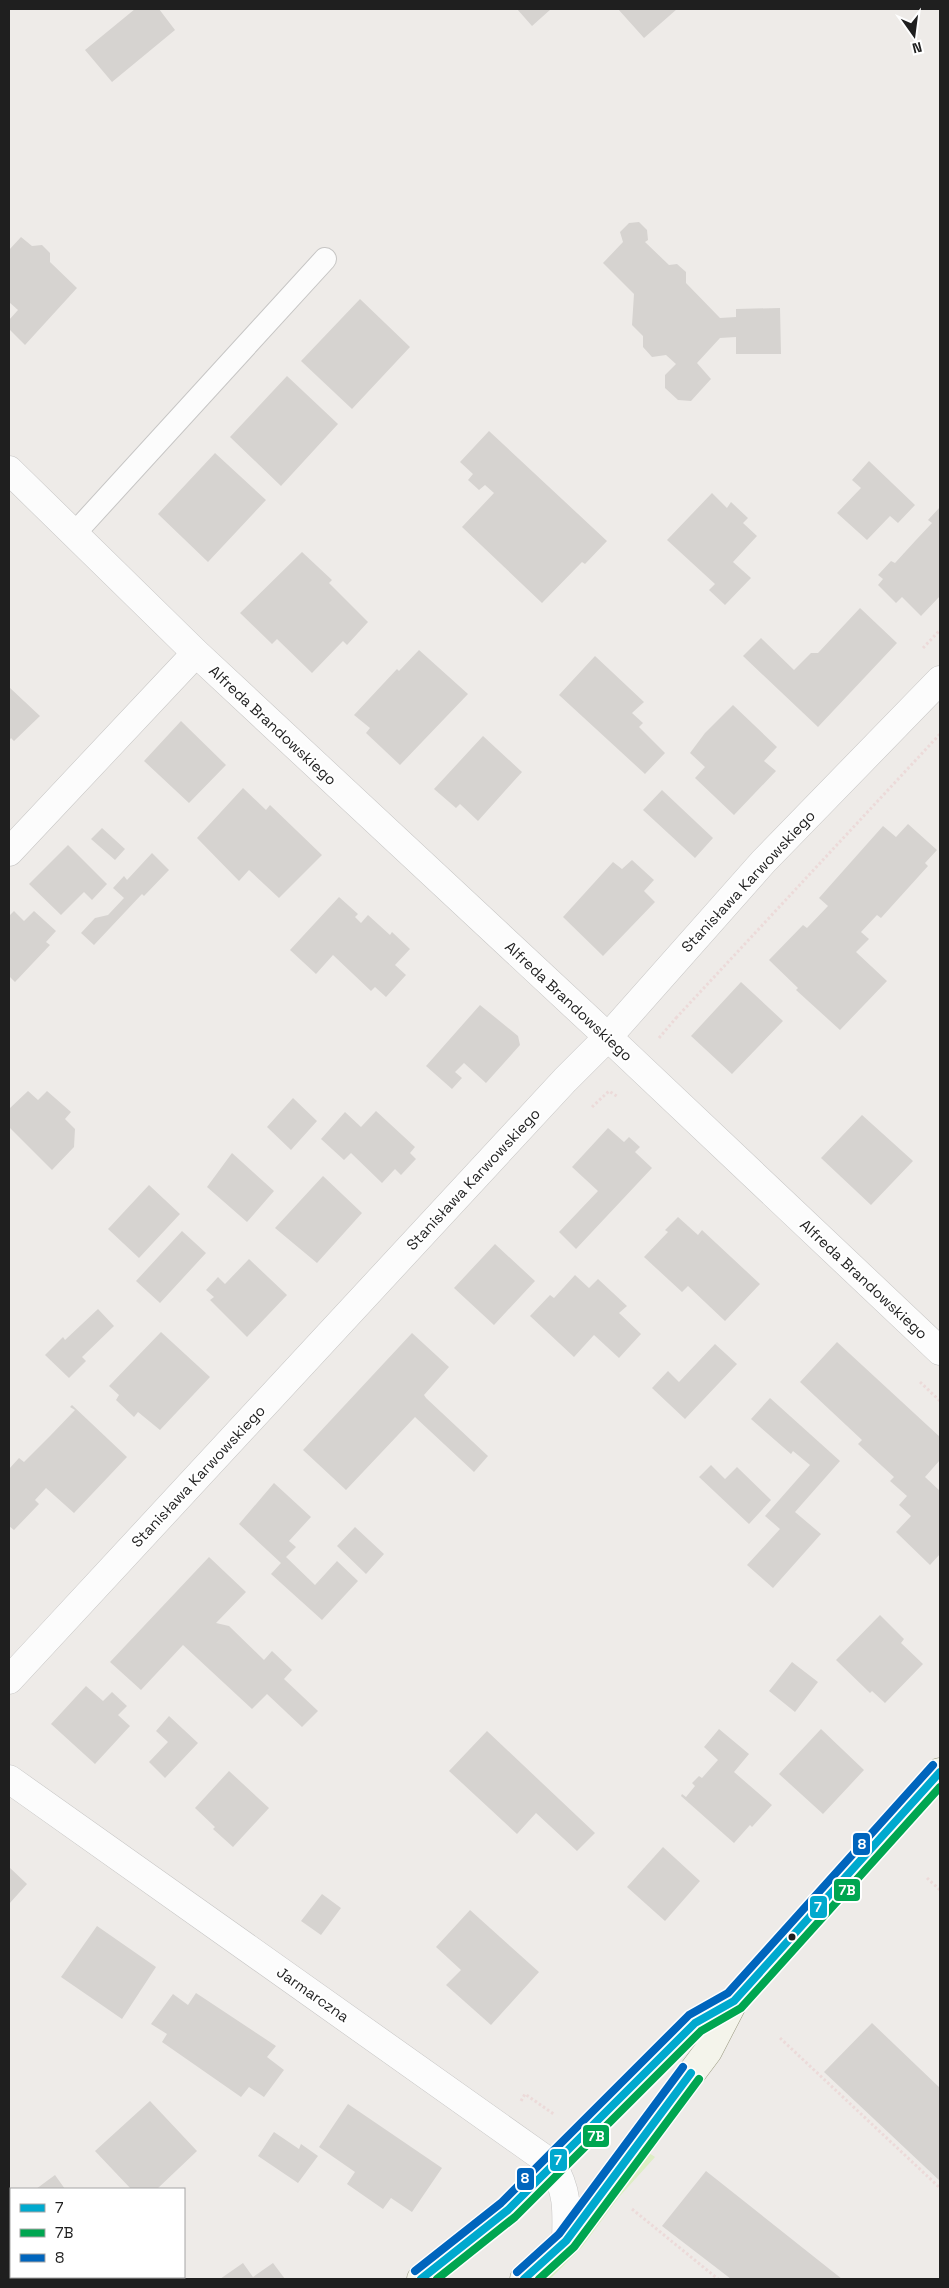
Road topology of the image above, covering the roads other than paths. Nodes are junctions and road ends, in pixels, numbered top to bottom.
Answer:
1 (325, 259) dead end
2 (9, 470) edge
3 (74, 534) junction
4 (196, 653) junction
5 (940, 680) edge
6 (9, 852) edge
7 (608, 1036) junction
8 (940, 1351) edge
9 (9, 1680) edge
10 (940, 1772) edge
11 (9, 1780) edge
12 (734, 2001) junction
13 (552, 2164) junction
14 (566, 2241) junction
15 (421, 2279) edge
16 (524, 2279) edge

1 - 3 lane
2 - 3 street, Alfreda Brandowskiego
3 - 4 street, Alfreda Brandowskiego
4 - 6 street, Alfreda Brandowskiego
4 - 7 street, Alfreda Brandowskiego
5 - 7 street, Stanisława Karwowskiego
7 - 8 street, Alfreda Brandowskiego
7 - 9 street, Stanisława Karwowskiego
10 - 12 street
11 - 13 street, Jarmarczna
12 - 13 street
12 - 14 street
13 - 14 street, Jarmarczna
13 - 15 street
14 - 16 street

